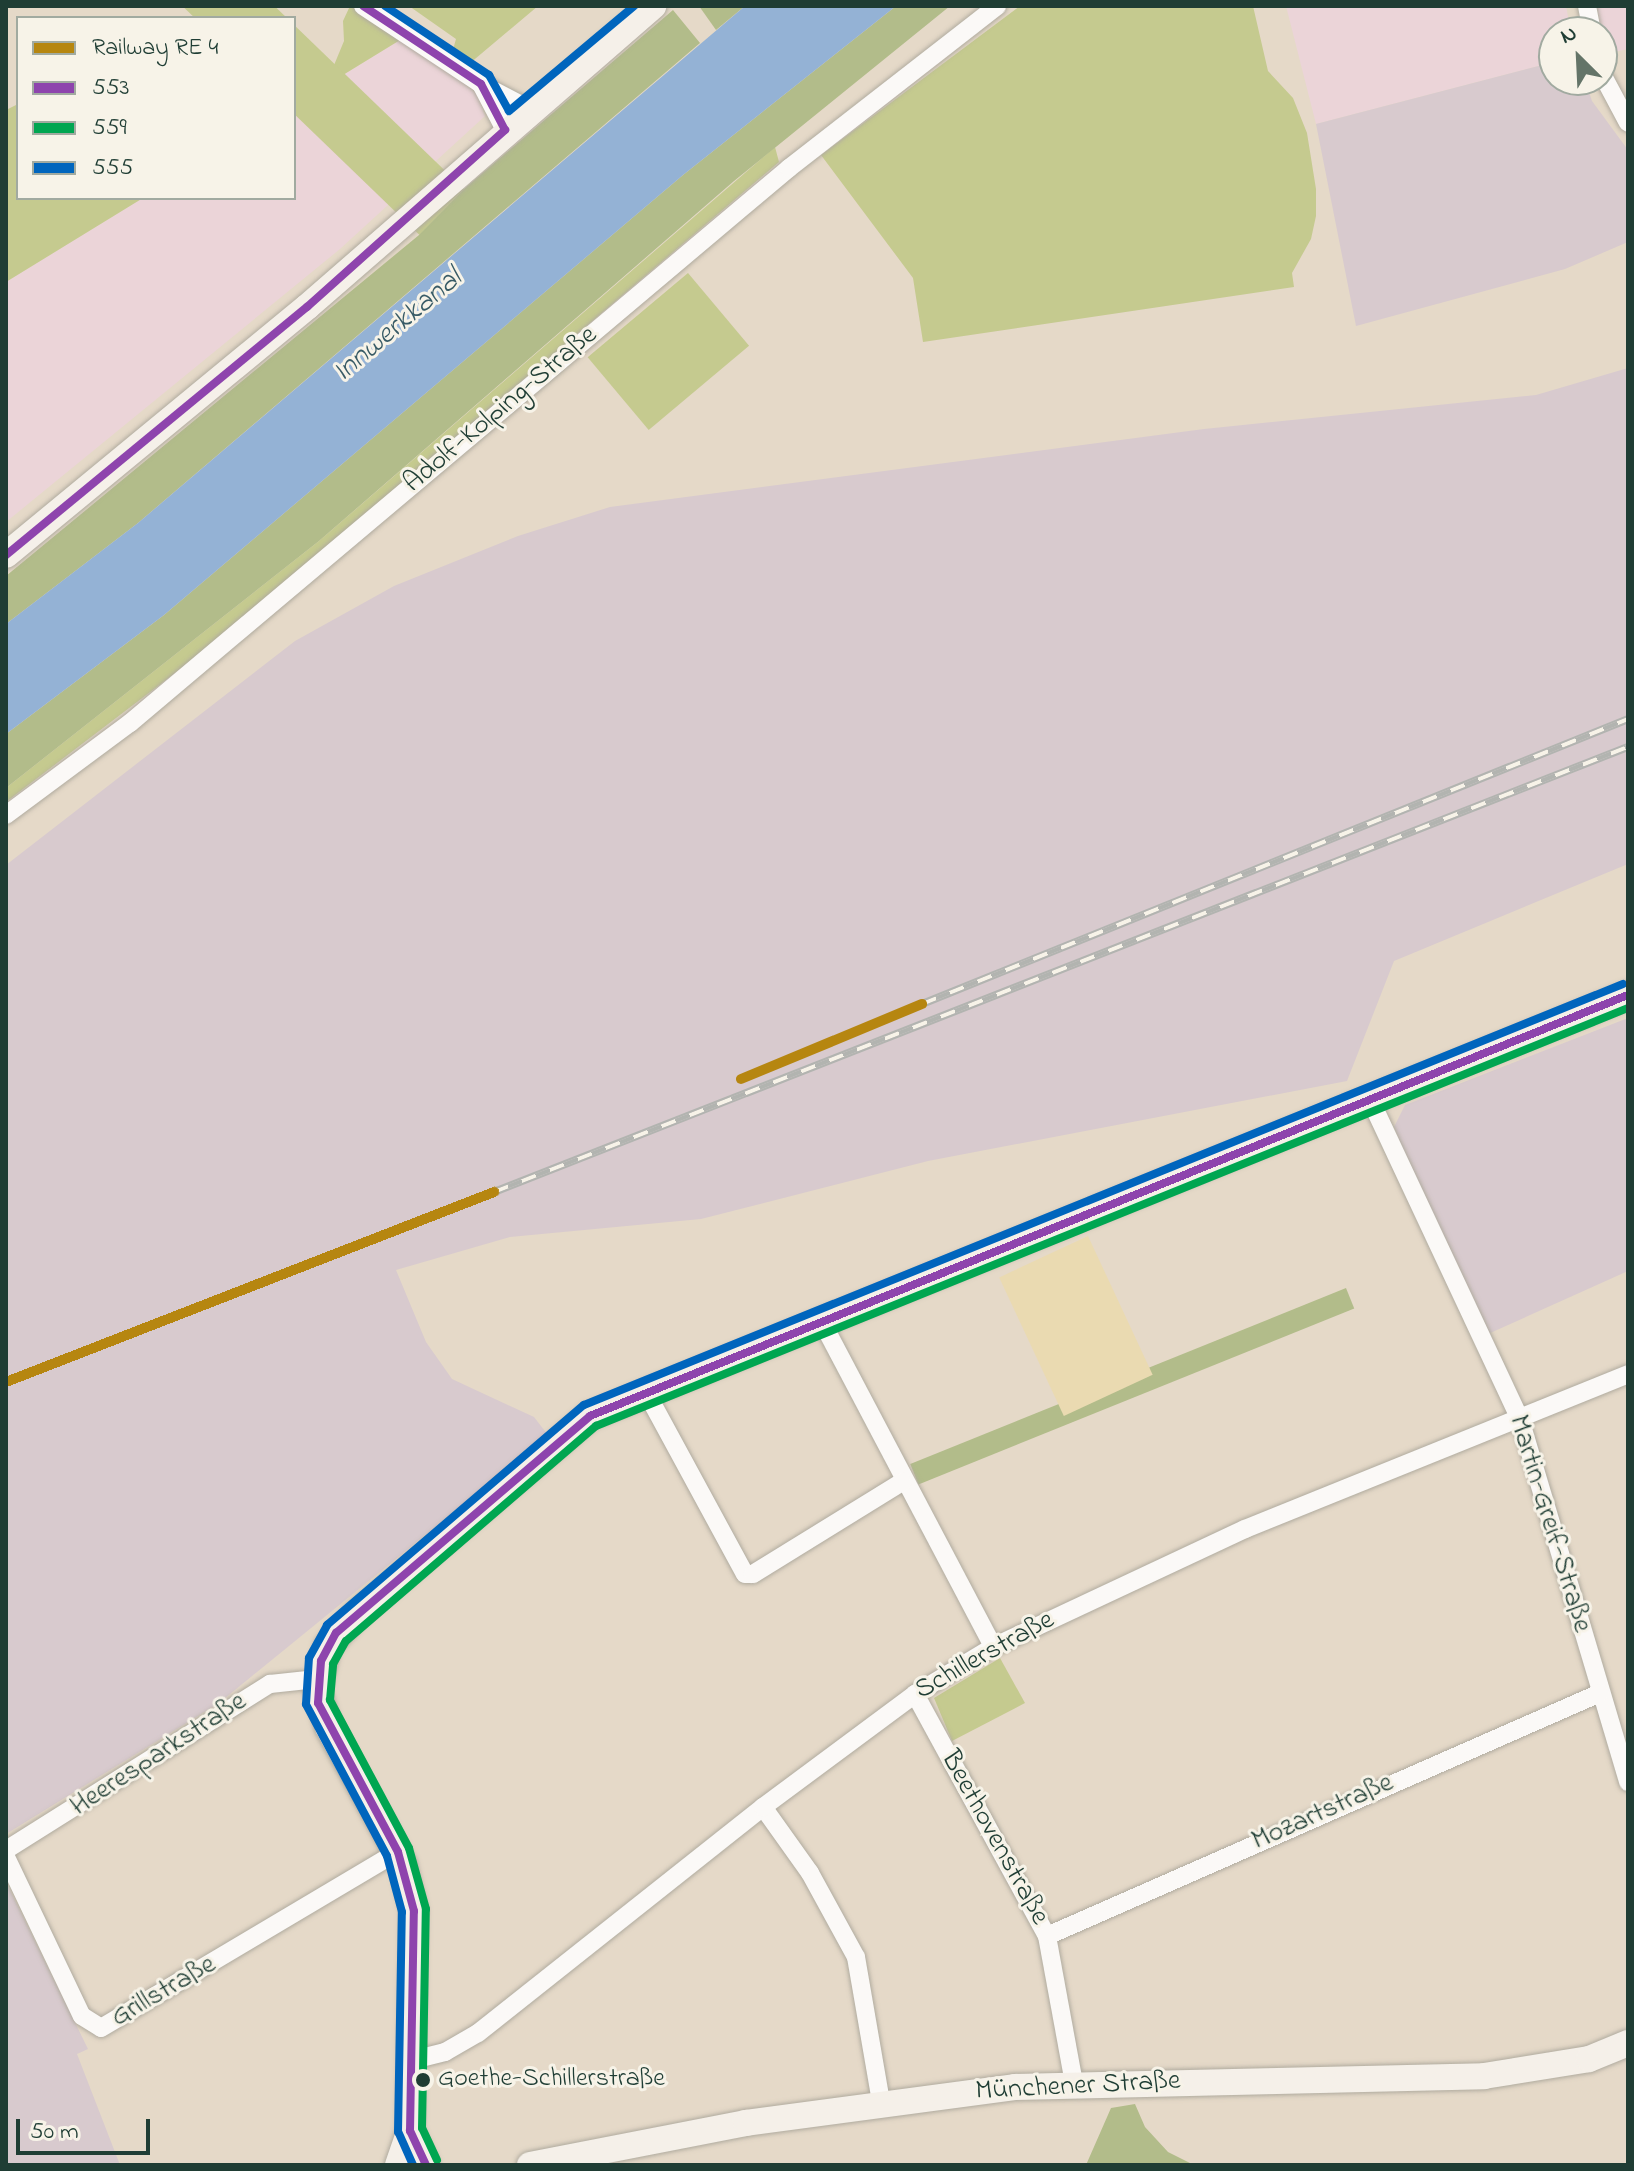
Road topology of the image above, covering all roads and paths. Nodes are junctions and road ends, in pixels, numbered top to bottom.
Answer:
1 (363, 6) edge
2 (653, 6) edge
3 (997, 6) edge
4 (481, 84) junction
5 (1614, 96) edge
6 (529, 109) junction
7 (1628, 123) edge
8 (505, 130) junction
9 (6, 555) edge
10 (6, 815) edge
11 (1628, 995) edge
12 (1370, 1099) junction
13 (822, 1322) junction
14 (1628, 1374) edge
15 (645, 1390) junction
16 (1520, 1419) junction
17 (902, 1482) junction
18 (993, 1647) junction
19 (317, 1679) junction
20 (1600, 1693) junction
21 (915, 1694) junction
22 (1628, 1782) edge
23 (763, 1807) junction
24 (6, 1850) edge
25 (398, 1852) junction
26 (6, 1857) edge
27 (1047, 1936) junction
28 (1628, 2043) edge
29 (413, 2060) junction
30 (1074, 2083) junction
31 (881, 2102) junction
32 (410, 2131) junction
33 (398, 2165) edge
34 (426, 2165) edge
35 (530, 2165) edge

1 - 4 street
2 - 6 street
3 - 10 street, Adolf-Kolping-Straße
4 - 6 street
4 - 8 street
5 - 7 street
6 - 8 street
8 - 9 street
11 - 12 street
12 - 13 street
12 - 16 street, Martin-Greif-Straße
13 - 15 street
13 - 17 street
14 - 16 street, Schillerstraße
15 - 17 street
15 - 19 street
16 - 18 street, Schillerstraße
16 - 20 street, Martin-Greif-Straße
17 - 18 street
18 - 21 street, Schillerstraße
19 - 24 street, Heeresparkstraße
19 - 25 street
20 - 22 street, Martin-Greif-Straße
20 - 27 street, Mozartstraße
21 - 23 street, Schillerstraße
21 - 27 street, Beethovenstraße
23 - 29 street, Schillerstraße
23 - 31 street
25 - 26 street, Grillstraße
25 - 29 street
27 - 30 street, Beethovenstraße
28 - 30 street, Münchener Straße
29 - 32 street
30 - 31 street, Münchener Straße
31 - 35 street, Münchener Straße
32 - 33 street
32 - 34 street

